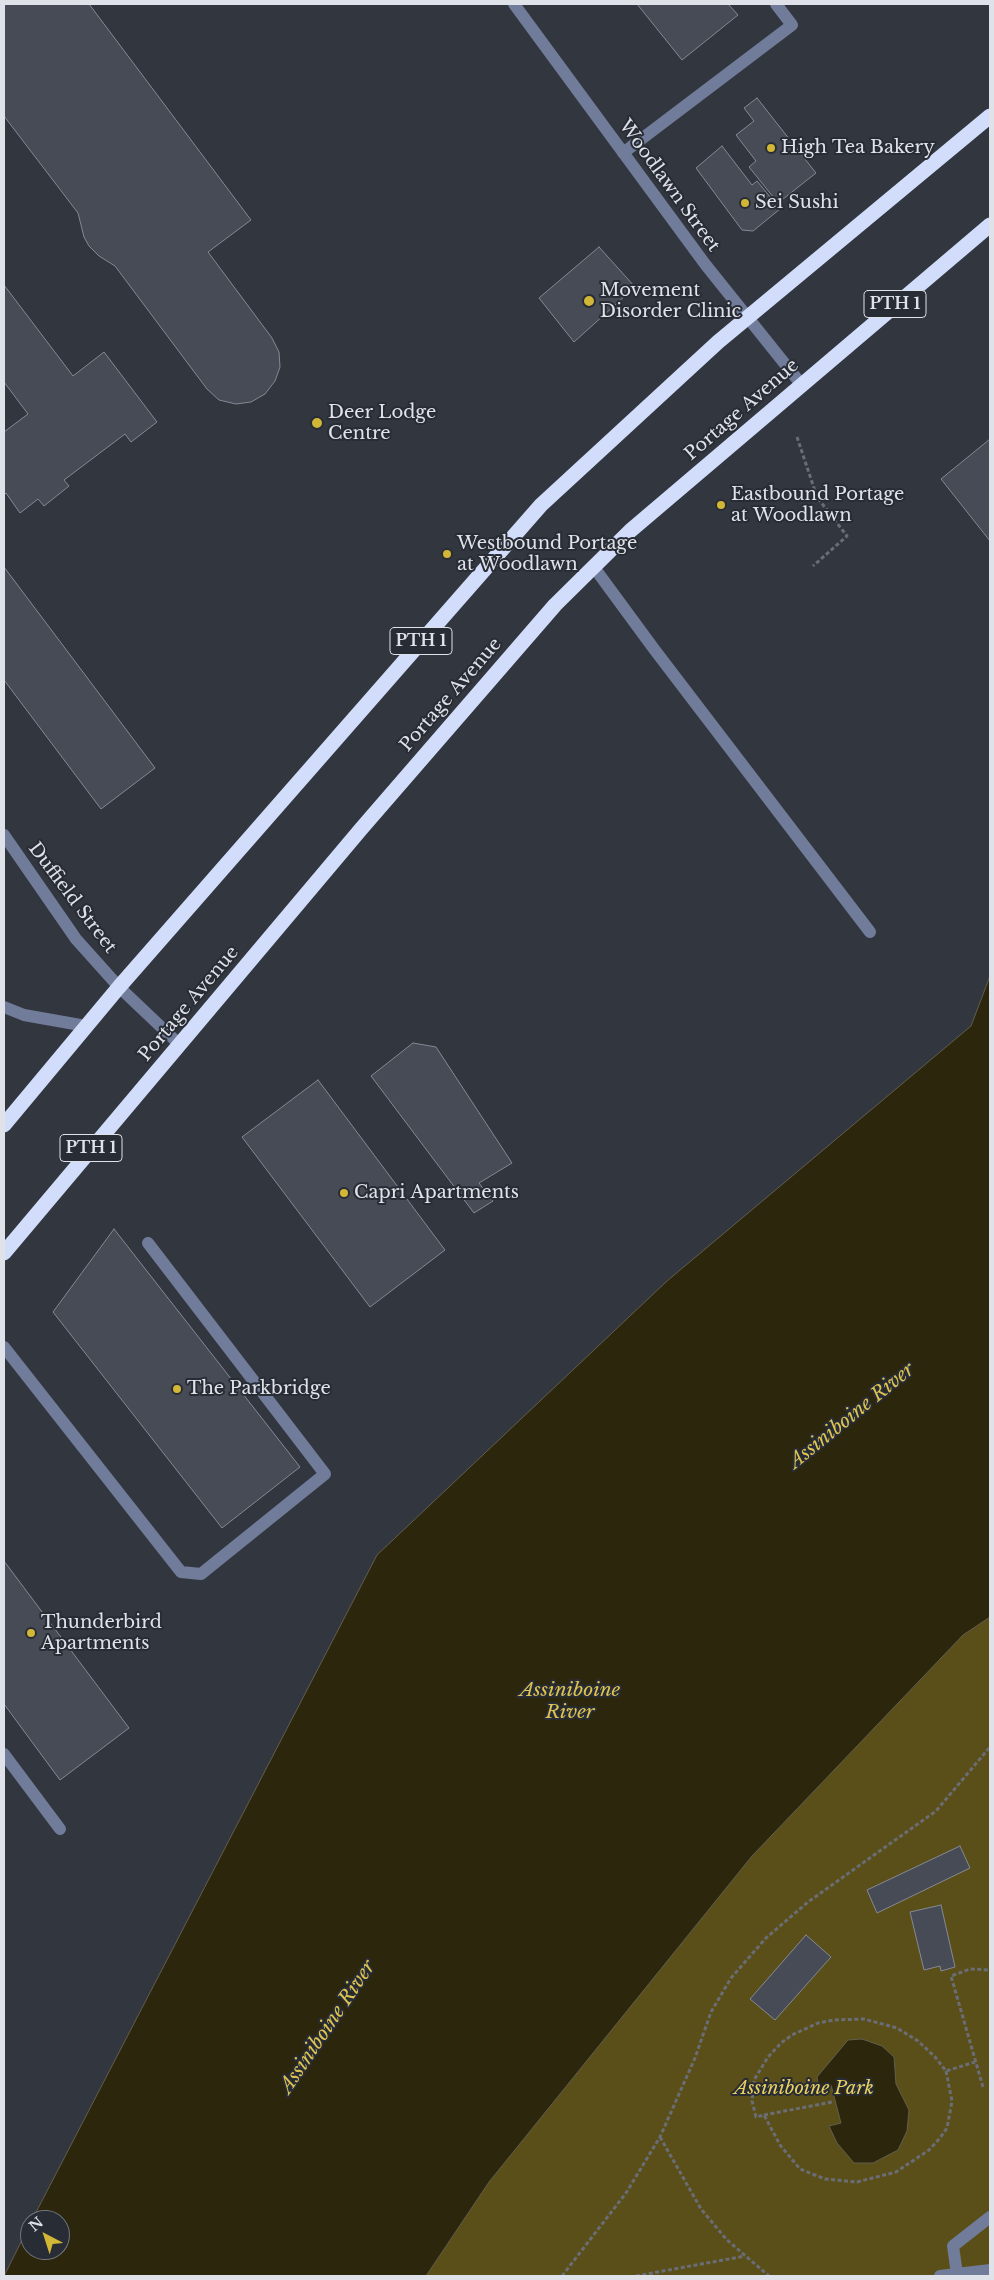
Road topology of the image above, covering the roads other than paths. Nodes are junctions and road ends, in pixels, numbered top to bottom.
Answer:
1 (514, 4) edge
2 (776, 4) edge
3 (990, 116) edge
4 (623, 152) junction
5 (990, 225) edge
6 (747, 318) junction
7 (801, 384) junction
8 (593, 566) junction
9 (4, 835) edge
10 (870, 932) dead end
11 (119, 987) junction
12 (4, 1007) edge
13 (86, 1026) junction
14 (179, 1044) junction
15 (4, 1125) edge
16 (148, 1243) dead end
17 (4, 1253) edge
18 (4, 1347) edge
19 (4, 1754) edge
20 (60, 1829) dead end
21 (990, 2217) edge
22 (990, 2270) edge
23 (957, 2274) junction
24 (940, 2276) edge

1 - 4 street, Woodlawn Street
2 - 4 street
3 - 6 highway, PTH 1
4 - 6 street, Woodlawn Street
5 - 7 highway, Portage Avenue / PTH 1
6 - 7 street, Woodlawn Street
6 - 11 highway, PTH 1
7 - 8 highway, Portage Avenue / PTH 1
8 - 10 street
8 - 14 highway, Portage Avenue / PTH 1
9 - 11 street, Duffield Street
11 - 13 highway, PTH 1
11 - 14 street, Duffield Street
12 - 13 street
13 - 15 highway, PTH 1
14 - 17 highway, Portage Avenue / PTH 1
16 - 18 street
19 - 20 street
21 - 23 street
22 - 23 street
23 - 24 street

